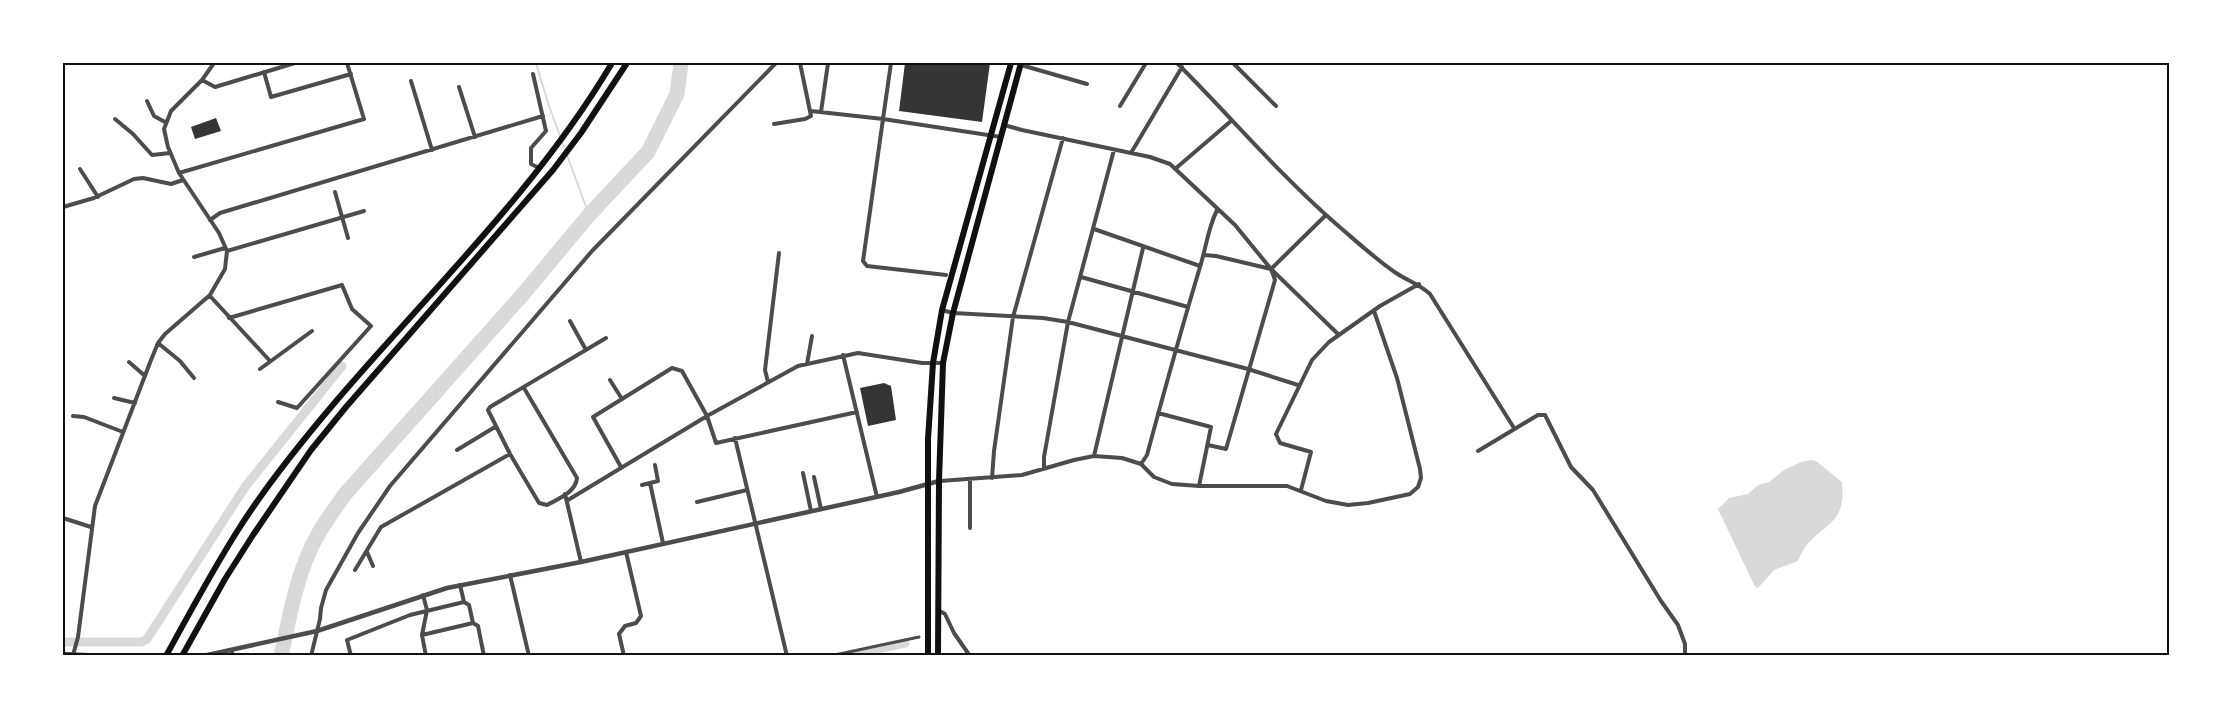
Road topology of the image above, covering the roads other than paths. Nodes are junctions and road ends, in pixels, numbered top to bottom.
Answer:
1 (214, 63) edge
2 (294, 63) edge
3 (347, 63) edge
4 (612, 63) edge
5 (627, 63) edge
6 (776, 63) edge
7 (800, 63) edge
8 (828, 63) edge
9 (891, 63) edge
10 (1011, 63) edge
11 (1146, 63) edge
12 (1178, 63) edge
13 (1233, 63) edge
14 (1021, 64) edge
15 (1182, 68) junction
16 (264, 72) junction
17 (351, 74) junction
18 (533, 74) dead end
19 (202, 80) junction
20 (411, 81) dead end
21 (1087, 84) dead end
22 (459, 87) dead end
23 (147, 101) dead end
24 (1120, 106) dead end
25 (1276, 106) dead end
26 (811, 111) junction
27 (821, 112) junction
28 (543, 116) junction
29 (115, 119) dead end
30 (883, 119) junction
31 (1232, 121) junction
32 (165, 122) junction
33 (774, 124) dead end
34 (1004, 125) junction
35 (991, 134) junction
36 (1001, 136) junction
37 (475, 137) junction
38 (1063, 138) junction
39 (432, 150) junction
40 (1114, 150) junction
41 (170, 153) junction
42 (1131, 153) junction
43 (81, 169) dead end
44 (539, 169) junction
45 (1175, 169) junction
46 (179, 173) junction
47 (183, 180) junction
48 (335, 192) dead end
49 (98, 197) junction
50 (63, 207) edge
51 (1217, 209) junction
52 (364, 211) dead end
53 (1326, 215) junction
54 (342, 217) junction
55 (210, 220) junction
56 (1094, 229) junction
57 (348, 238) dead end
58 (1143, 248) junction
59 (226, 249) junction
60 (779, 253) dead end
61 (1204, 255) junction
62 (194, 256) dead end
63 (1200, 267) junction
64 (1271, 269) junction
65 (946, 275) dead end
66 (1081, 277) junction
67 (1419, 284) junction
68 (1133, 291) junction
69 (210, 296) junction
70 (1188, 307) junction
71 (942, 310) junction
72 (1374, 311) junction
73 (952, 313) junction
74 (1013, 317) junction
75 (229, 318) junction
76 (570, 321) dead end
77 (1068, 322) junction
78 (312, 331) dead end
79 (1338, 334) junction
80 (812, 336) dead end
81 (1121, 337) junction
82 (606, 338) dead end
83 (158, 343) junction
84 (586, 350) junction
85 (1175, 350) junction
86 (843, 355) junction
87 (270, 361) junction
88 (129, 362) dead end
89 (933, 363) junction
90 (943, 363) junction
91 (807, 364) junction
92 (260, 369) dead end
93 (1248, 369) junction
94 (145, 376) junction
95 (194, 378) dead end
96 (610, 380) dead end
97 (768, 382) junction
98 (1298, 386) junction
99 (524, 388) junction
100 (114, 398) dead end
101 (622, 399) junction
102 (278, 402) dead end
103 (135, 403) junction
104 (857, 412) junction
105 (1158, 413) junction
106 (73, 416) dead end
107 (707, 416) junction
108 (495, 427) junction
109 (1514, 428) junction
110 (123, 432) junction
111 (735, 438) junction
112 (1208, 445) junction
113 (457, 450) dead end
114 (1478, 451) dead end
115 (510, 454) junction
116 (1094, 456) junction
117 (1141, 464) junction
118 (655, 465) dead end
119 (621, 467) junction
120 (1044, 468) junction
121 (803, 473) dead end
122 (814, 477) dead end
123 (970, 478) junction
124 (992, 478) junction
125 (939, 481) junction
126 (650, 483) junction
127 (929, 484) junction
128 (642, 485) dead end
129 (1199, 486) junction
130 (747, 490) junction
131 (1301, 490) junction
132 (565, 494) junction
133 (877, 497) junction
134 (568, 500) junction
135 (697, 502) dead end
136 (821, 509) junction
137 (811, 511) junction
138 (63, 518) edge
139 (756, 523) junction
140 (91, 527) junction
141 (970, 528) dead end
142 (663, 543) junction
143 (366, 552) junction
144 (626, 552) junction
145 (581, 562) junction
146 (373, 566) dead end
147 (355, 570) dead end
148 (510, 574) junction
149 (460, 585) junction
150 (423, 594) junction
151 (464, 602) junction
152 (427, 610) junction
153 (938, 610) junction
154 (473, 622) junction
155 (317, 631) junction
156 (422, 635) junction
157 (919, 638) dead end
158 (232, 650) junction
159 (63, 654) edge
160 (73, 655) edge
161 (104, 656) edge
162 (166, 656) edge
163 (182, 656) edge
164 (203, 656) edge
165 (232, 656) edge
166 (311, 656) edge
167 (351, 656) edge
168 (426, 656) edge
169 (484, 656) edge
170 (529, 656) edge
171 (624, 656) edge
172 (787, 656) edge
173 (830, 656) edge
174 (928, 656) edge
175 (938, 656) edge
176 (970, 656) edge
177 (1685, 656) edge

1 - 19 street
2 - 16 street
3 - 17 street
4 - 44 main road
5 - 163 main road
6 - 155 street
7 - 26 street
8 - 27 street
9 - 30 street
10 - 35 main road
11 - 24 street
12 - 15 street
13 - 25 street
14 - 21 street
14 - 34 main road
15 - 31 street
15 - 42 street
16 - 17 street
16 - 19 street
17 - 46 street
18 - 28 street
19 - 32 street
20 - 39 street
22 - 37 street
23 - 32 street
26 - 27 street
26 - 33 street
27 - 30 street
28 - 37 street
28 - 44 street
29 - 41 street
30 - 35 street
30 - 65 street
31 - 45 street
31 - 53 street
32 - 41 street
34 - 36 main road
34 - 38 street
35 - 36 street
35 - 71 main road
36 - 73 main road
37 - 39 street
38 - 40 street
38 - 74 street
39 - 55 street
40 - 42 street
40 - 56 street
41 - 46 street
42 - 45 street
43 - 49 street
44 - 162 main road
45 - 51 street
46 - 47 street
47 - 49 street
47 - 55 street
48 - 54 street
49 - 50 street
51 - 61 street
51 - 64 street
52 - 54 street
53 - 64 street
53 - 67 street
54 - 57 street
54 - 59 street
55 - 59 street
56 - 58 street
56 - 66 street
58 - 63 street
58 - 68 street
59 - 62 street
59 - 69 street
60 - 97 street
61 - 63 street
61 - 64 street
63 - 70 street
64 - 79 street
64 - 93 street
66 - 68 street
66 - 77 street
67 - 72 street
67 - 109 street
68 - 70 street
68 - 81 street
69 - 75 street
69 - 83 street
70 - 85 street
71 - 73 street
71 - 89 main road
72 - 79 street
72 - 131 street
73 - 74 street
73 - 90 main road
74 - 77 street
74 - 124 street
75 - 87 street
75 - 102 street
76 - 84 street
77 - 81 street
77 - 120 street
78 - 87 street
79 - 98 street
80 - 91 street
81 - 85 street
81 - 116 street
82 - 84 street
83 - 94 street
83 - 95 street
84 - 99 street
85 - 93 street
85 - 105 street
86 - 89 street
86 - 91 street
86 - 104 street
87 - 92 street
88 - 94 street
89 - 90 street
89 - 127 main road
90 - 125 main road
91 - 97 street
93 - 98 street
93 - 112 street
94 - 103 street
96 - 101 street
97 - 107 street
98 - 131 street
99 - 108 street
99 - 132 street
100 - 103 street
101 - 107 street
101 - 119 street
103 - 110 street
104 - 111 street
104 - 133 street
105 - 112 street
105 - 117 street
106 - 110 street
107 - 111 street
107 - 119 street
108 - 113 street
108 - 115 street
109 - 114 street
109 - 177 street
110 - 140 street
111 - 130 street
112 - 129 street
115 - 132 street
115 - 143 street
116 - 117 street
116 - 120 street
117 - 129 street
118 - 126 street
119 - 134 street
120 - 124 street
121 - 137 street
122 - 136 street
123 - 124 street
123 - 125 street
123 - 141 street
125 - 127 street
125 - 153 main road
126 - 128 street
126 - 142 street
127 - 133 street
127 - 174 main road
129 - 131 street
130 - 135 street
130 - 139 street
132 - 134 street
133 - 136 street
134 - 145 street
136 - 137 street
137 - 139 street
138 - 140 street
139 - 142 street
139 - 172 street
140 - 160 street
142 - 144 street
143 - 146 street
143 - 147 street
144 - 145 street
144 - 171 street
145 - 148 street
148 - 149 street
148 - 170 street
149 - 150 street
149 - 151 street
150 - 152 street
150 - 155 street
151 - 152 street
151 - 154 street
152 - 156 street
152 - 167 street
153 - 175 main road
153 - 176 street
154 - 156 street
154 - 169 street
155 - 158 street
155 - 166 street
156 - 168 street
157 - 173 street
158 - 164 street
158 - 165 street
159 - 160 street
160 - 161 street

